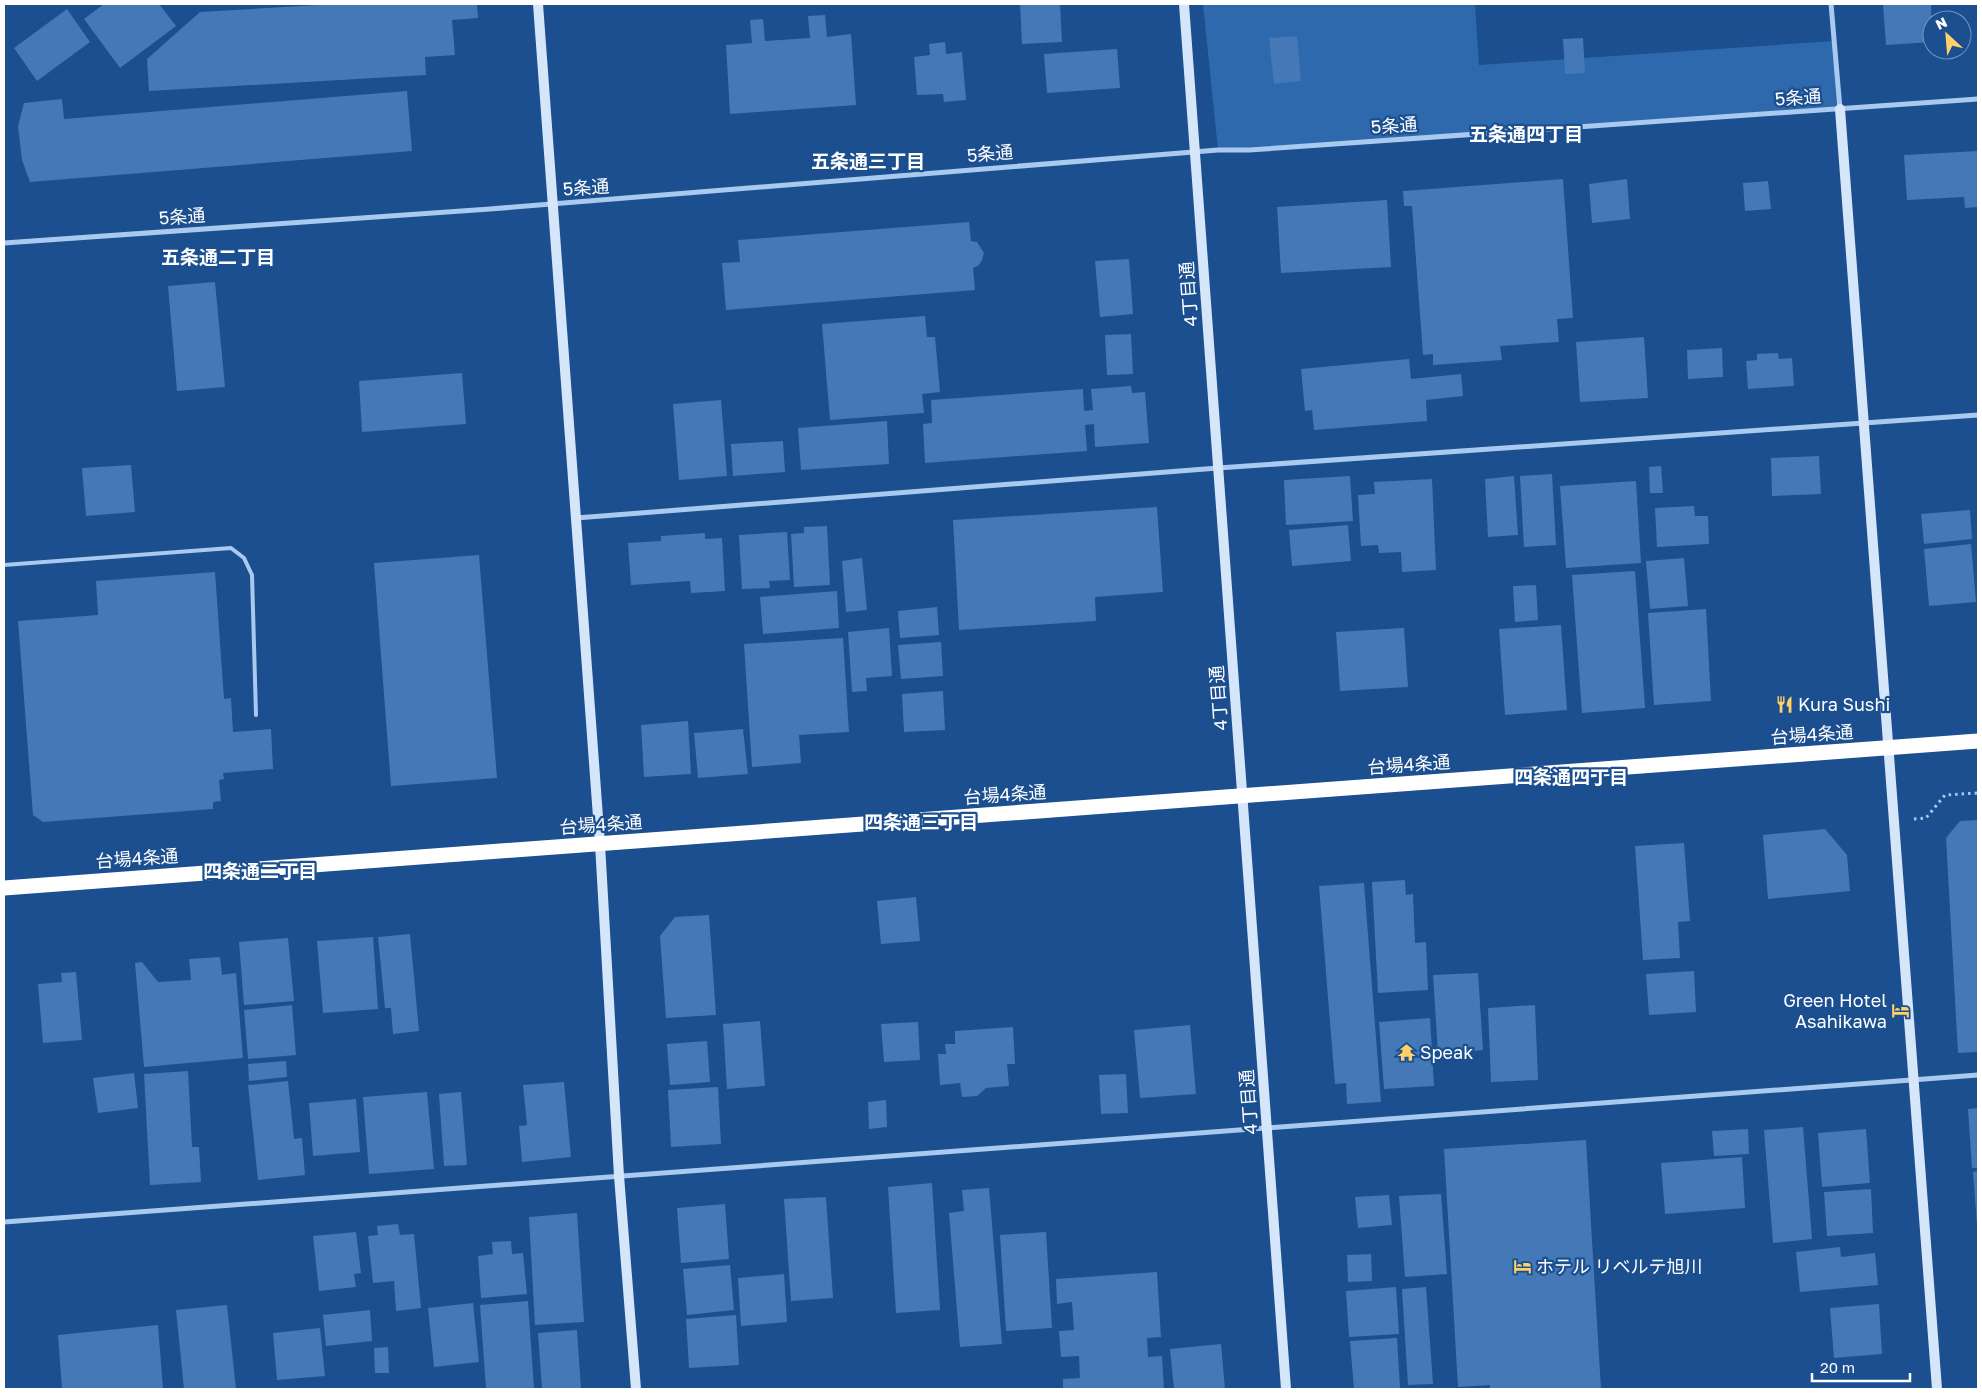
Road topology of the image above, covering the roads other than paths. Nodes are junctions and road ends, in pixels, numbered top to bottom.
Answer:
1 (538, 4) edge
2 (1184, 4) edge
3 (1831, 4) edge
4 (1978, 99) edge
5 (1840, 109) junction
6 (1195, 152) junction
7 (552, 204) junction
8 (4, 243) edge
9 (1978, 414) edge
10 (1863, 423) junction
11 (1218, 468) junction
12 (576, 518) junction
13 (4, 565) edge
14 (256, 715) dead end
15 (1978, 742) edge
16 (1888, 748) junction
17 (1242, 796) junction
18 (600, 844) junction
19 (4, 888) edge
20 (1978, 1075) edge
21 (1913, 1080) junction
22 (1267, 1128) junction
23 (619, 1176) junction
24 (4, 1222) edge
25 (636, 1389) edge
26 (1286, 1389) edge
27 (1937, 1389) edge

1 - 7 street
2 - 6 street, 4丁目通
3 - 5 street
4 - 5 street, 5条通
5 - 6 street, 5条通
5 - 10 street
6 - 7 street, 5条通
6 - 11 street, 4丁目通
7 - 8 street, 5条通
7 - 12 street
9 - 10 street
10 - 11 street
10 - 16 street
11 - 12 street
11 - 17 street, 4丁目通
12 - 18 street
13 - 14 lane
15 - 16 highway, 台場4条通
16 - 17 highway, 台場4条通
16 - 21 street
17 - 18 highway, 台場4条通
17 - 22 street, 4丁目通
18 - 19 highway, 台場4条通
18 - 23 street
20 - 21 street
21 - 22 street
21 - 27 street
22 - 23 street
22 - 26 street, 4丁目通
23 - 24 street
23 - 25 street

